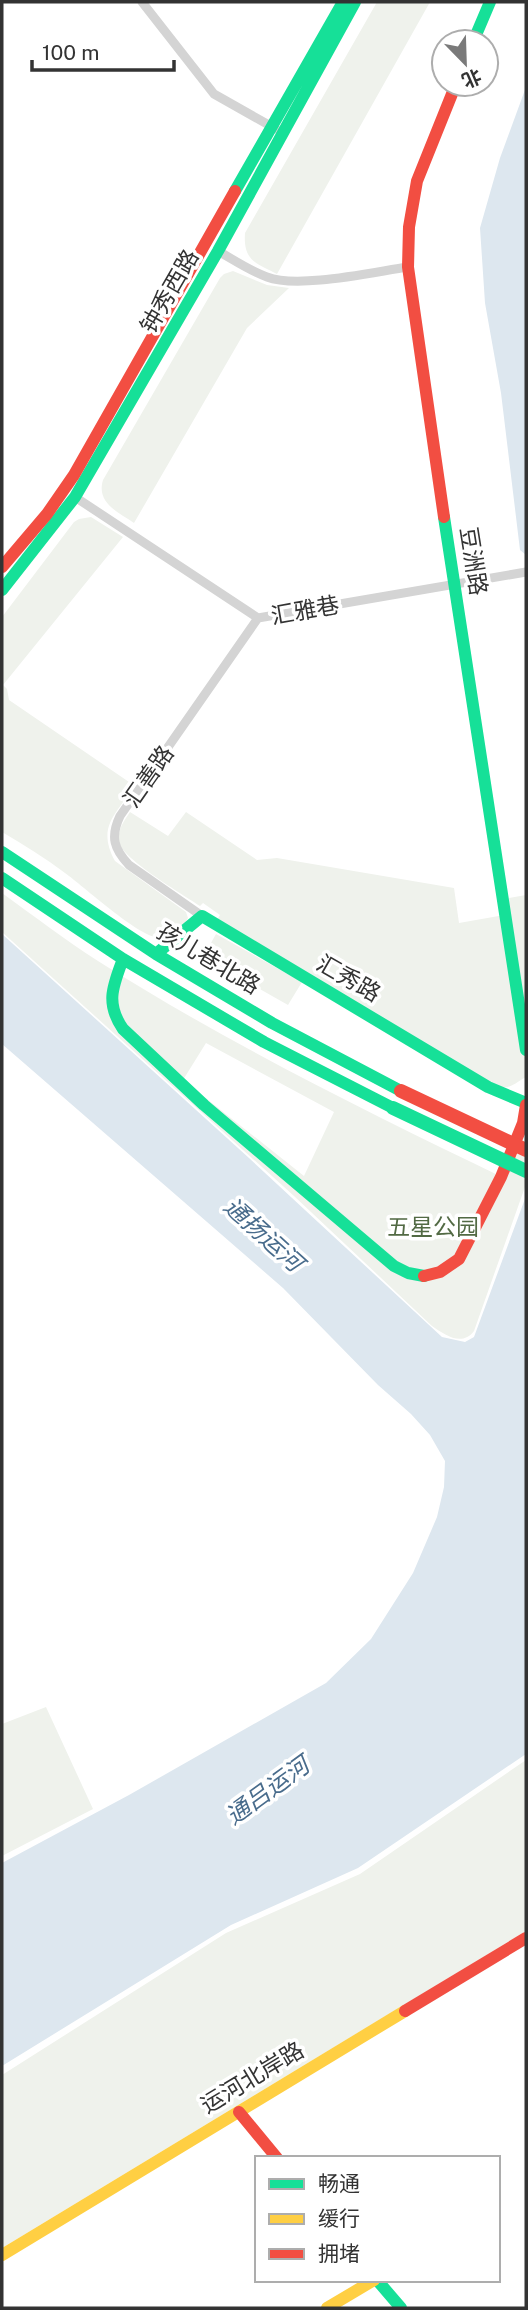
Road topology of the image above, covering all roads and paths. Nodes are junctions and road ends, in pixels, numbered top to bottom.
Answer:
1 (142, 2) edge
2 (343, 2) edge
3 (355, 2) edge
4 (490, 2) edge
5 (479, 28) edge
6 (450, 98) edge
7 (278, 130) junction
8 (218, 251) junction
9 (408, 267) junction
10 (75, 497) junction
11 (2, 567) edge
12 (526, 572) edge
13 (454, 584) junction
14 (2, 590) edge
15 (258, 618) junction
16 (2, 852) edge
17 (2, 878) edge
18 (202, 916) junction
19 (156, 954) junction
20 (123, 959) junction
21 (526, 1050) edge
22 (526, 1104) edge
23 (526, 1150) edge
24 (526, 1171) edge
25 (526, 1938) edge
26 (239, 2112) junction
27 (275, 2156) edge
28 (2, 2255) edge
29 (372, 2282) edge
30 (378, 2282) edge
31 (327, 2308) edge
32 (401, 2308) edge

1 - 7 street
2 - 7 street, 钟秀西路
3 - 7 street, 钟秀西路
4 - 5 street
6 - 9 street, 豆洲路
7 - 8 street, 钟秀西路
7 - 11 street, 钟秀西路
8 - 9 street
8 - 10 street, 钟秀西路
9 - 13 street, 豆洲路
10 - 14 street, 钟秀西路
10 - 15 street, 汇雅巷
12 - 13 street, 汇雅巷
13 - 15 street, 汇雅巷
13 - 21 street, 豆洲路
15 - 18 street, 汇善路
16 - 19 street, 孩儿巷北路
17 - 20 street, 孩儿巷北路
18 - 19 street
18 - 22 street, 汇秀路
19 - 23 street, 孩儿巷北路, bridge
20 - 22 street
20 - 24 street, 孩儿巷北路, bridge
25 - 26 street, 运河北岸路
26 - 27 street
26 - 28 street, 运河北岸路
29 - 31 street
30 - 32 street

